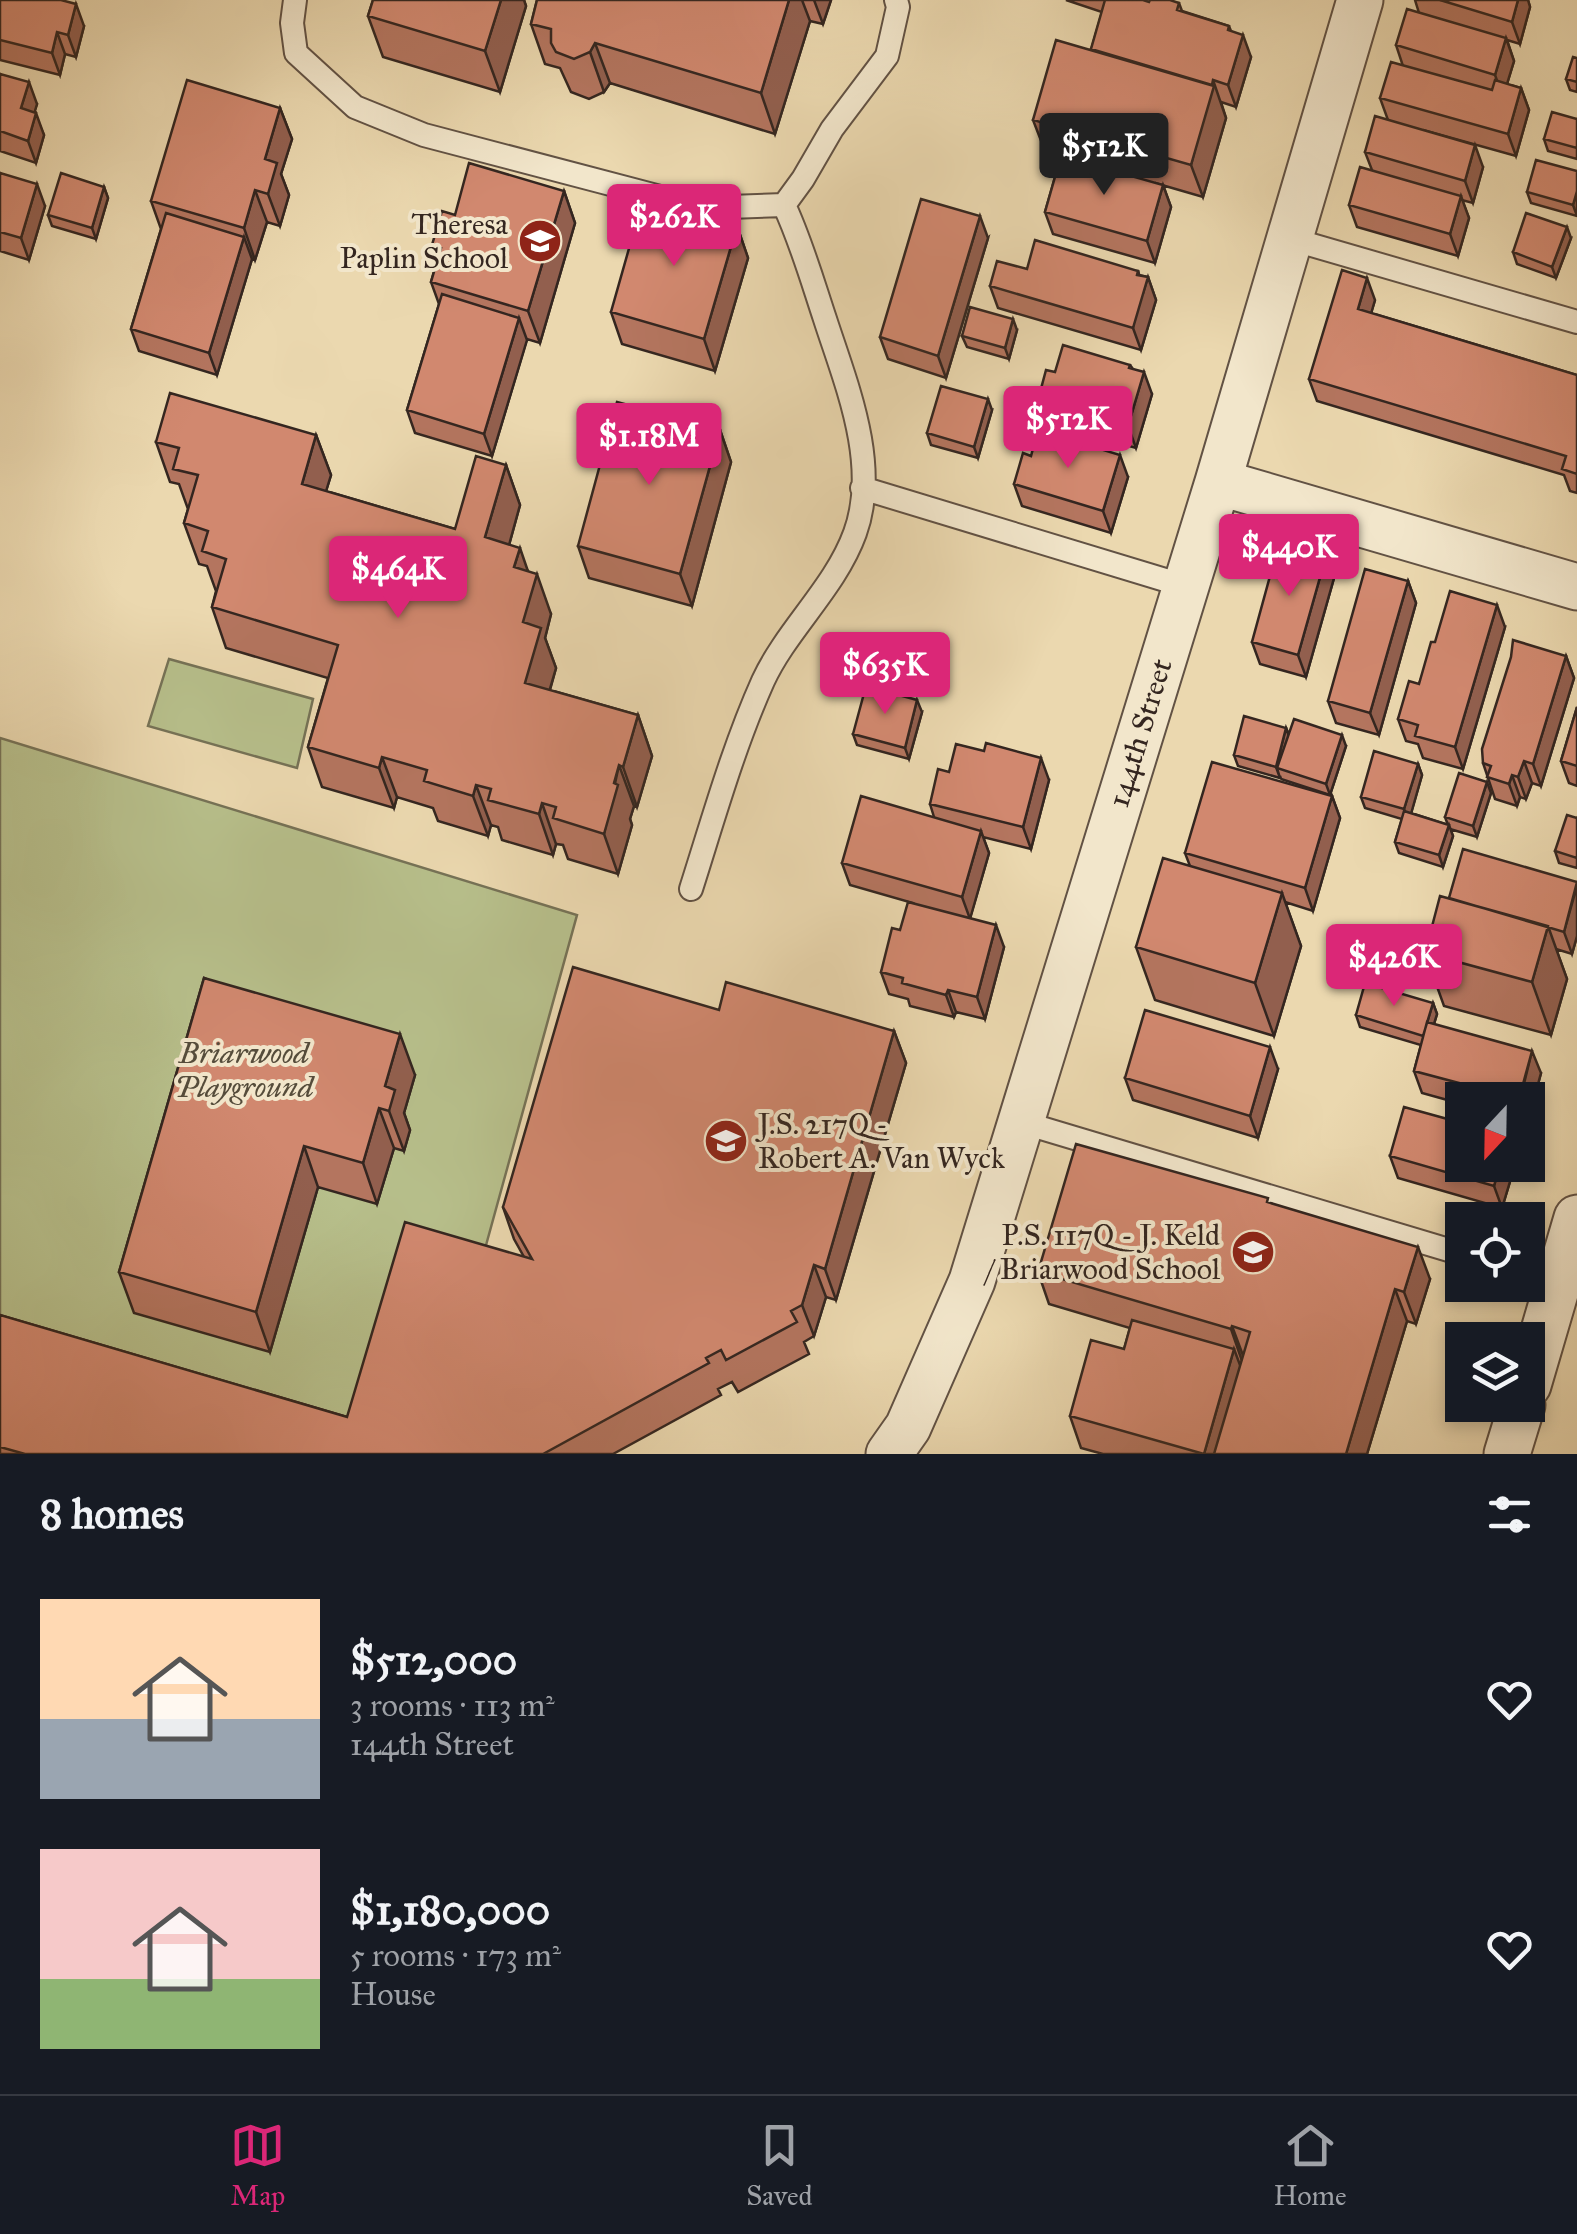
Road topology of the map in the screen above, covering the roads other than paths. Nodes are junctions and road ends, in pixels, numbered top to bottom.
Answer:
1 (296, 0) edge
2 (896, 0) edge
3 (1360, 0) edge
4 (784, 204) junction
5 (1291, 239) junction
6 (1577, 322) edge
7 (1218, 482) junction
8 (862, 488) junction
9 (1185, 586) junction
10 (1577, 587) edge
11 (691, 889) dead end
12 (1022, 1122) junction
13 (1577, 1218) edge
14 (1445, 1249) edge
15 (1545, 1274) edge
16 (1517, 1422) edge
17 (889, 1454) edge
18 (1507, 1454) edge

1 - 4 lane
2 - 4 lane
3 - 5 street, 144th Street
4 - 8 lane
5 - 6 lane
5 - 7 street, 144th Street
7 - 9 street, 144th Street
7 - 10 street
8 - 9 lane
8 - 11 lane
9 - 12 street, 144th Street
12 - 14 lane
12 - 17 street, 144th Street
13 - 15 street
16 - 18 street

